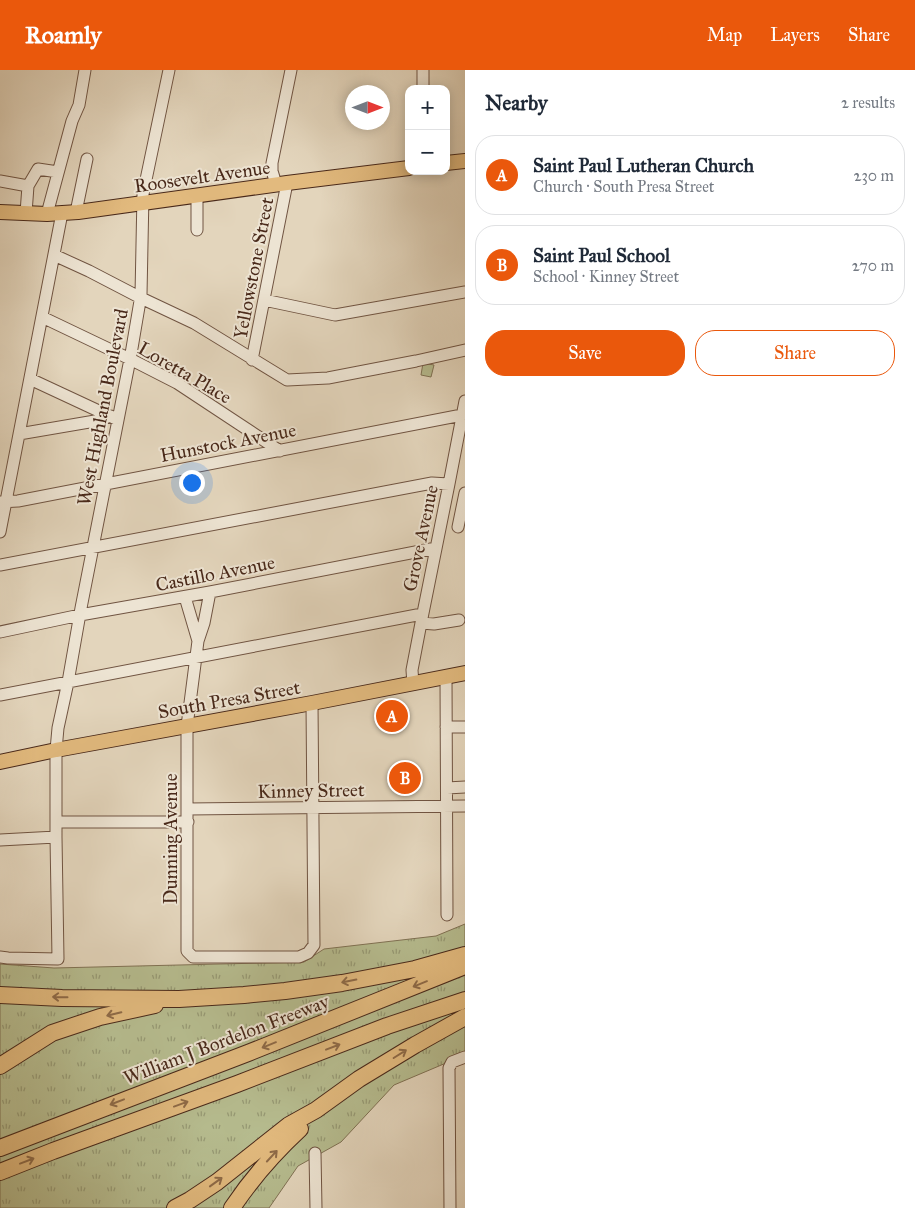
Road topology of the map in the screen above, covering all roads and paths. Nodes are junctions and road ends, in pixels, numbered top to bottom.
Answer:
1 (85, 70) edge
2 (169, 70) edge
3 (291, 70) edge
4 (423, 70) edge
5 (423, 85) edge
6 (87, 159) dead end
7 (465, 160) edge
8 (450, 162) edge
9 (405, 168) edge
10 (58, 172) junction
11 (0, 181) edge
12 (281, 184) junction
13 (28, 186) junction
14 (197, 195) junction
15 (143, 202) junction
16 (0, 212) edge
17 (69, 212) junction
18 (26, 213) junction
19 (47, 214) junction
20 (197, 230) dead end
21 (54, 255) junction
22 (465, 292) edge
23 (141, 298) junction
24 (264, 300) junction
25 (42, 317) junction
26 (465, 350) edge
27 (130, 359) junction
28 (252, 360) junction
29 (30, 379) junction
30 (465, 401) edge
31 (462, 415) junction
32 (114, 418) junction
33 (19, 434) junction
34 (460, 447) edge
35 (280, 451) junction
36 (106, 483) junction
37 (449, 484) junction
38 (465, 493) edge
39 (3, 502) edge
40 (441, 524) junction
41 (461, 528) edge
42 (0, 532) edge
43 (93, 548) junction
44 (436, 548) junction
45 (0, 566) edge
46 (210, 592) junction
47 (185, 596) junction
48 (80, 615) junction
49 (422, 618) junction
50 (459, 620) dead end
51 (0, 632) edge
52 (198, 641) junction
53 (196, 658) junction
54 (465, 674) edge
55 (446, 677) junction
56 (68, 682) junction
57 (413, 684) junction
58 (0, 695) edge
59 (312, 703) junction
60 (187, 726) junction
61 (446, 727) junction
62 (465, 727) edge
63 (56, 750) junction
64 (0, 762) edge
65 (446, 788) junction
66 (465, 788) edge
67 (447, 806) junction
68 (465, 806) edge
69 (313, 808) junction
70 (188, 809) junction
71 (56, 822) junction
72 (188, 822) junction
73 (56, 837) junction
74 (0, 840) edge
75 (447, 915) dead end
76 (465, 955) edge
77 (0, 957) edge
78 (465, 966) edge
79 (0, 994) edge
80 (179, 999) junction
81 (465, 1000) edge
82 (465, 1017) edge
83 (465, 1057) edge
84 (0, 1066) edge
85 (316, 1110) junction
86 (0, 1148) edge
87 (315, 1153) dead end
88 (0, 1172) edge
89 (175, 1208) edge
90 (232, 1208) edge
91 (316, 1208) edge
92 (450, 1208) edge

1 - 10 street
2 - 15 street, West Highland Boulevard
3 - 12 street, Yellowstone Street
4 - 5 street
6 - 17 street
7 - 8 main road
9 - 12 main road, Roosevelt Avenue
10 - 13 street
10 - 19 street
11 - 13 street
12 - 14 main road, Roosevelt Avenue
12 - 24 street, Yellowstone Street
13 - 18 street
14 - 15 main road, Roosevelt Avenue
14 - 20 street
15 - 17 main road, Roosevelt Avenue
15 - 23 street, West Highland Boulevard
16 - 18 main road, Roosevelt Avenue
17 - 19 main road, Roosevelt Avenue
17 - 21 street
18 - 19 main road, Roosevelt Avenue
21 - 23 street
21 - 25 street
22 - 24 street
23 - 27 street, West Highland Boulevard
23 - 28 street
24 - 28 street, Yellowstone Street
25 - 27 street, Loretta Place
25 - 29 street
26 - 28 street
27 - 32 street, West Highland Boulevard
27 - 35 street, Loretta Place
29 - 32 street
29 - 33 street
30 - 31 street, Grove Avenue
31 - 34 street, Grove Avenue
31 - 35 street, Hunstock Avenue
32 - 33 street
32 - 36 street, West Highland Boulevard
33 - 39 street
34 - 37 street, Grove Avenue
35 - 36 street, Hunstock Avenue
36 - 39 street, Hunstock Avenue
36 - 43 street, West Highland Boulevard
37 - 40 street, Grove Avenue
37 - 43 street
38 - 41 street
39 - 42 street
40 - 41 street
40 - 44 street, Grove Avenue
43 - 45 street
43 - 48 street, West Highland Boulevard
44 - 46 street, Castillo Avenue
44 - 49 street, Grove Avenue
46 - 47 street, Castillo Avenue
46 - 52 street
47 - 48 street, Castillo Avenue
47 - 52 street
48 - 51 street, Castillo Avenue
48 - 56 street, West Highland Boulevard
49 - 50 street
49 - 53 street
49 - 57 street, Grove Avenue
52 - 53 street, Dunning Avenue
53 - 56 street
53 - 60 street, Dunning Avenue
54 - 55 main road, South Presa Street
55 - 57 main road, South Presa Street
55 - 61 street
56 - 58 street
56 - 63 street, West Highland Boulevard
57 - 59 main road, South Presa Street
59 - 60 main road, South Presa Street
59 - 69 street
60 - 63 main road, South Presa Street
60 - 70 street, Dunning Avenue
61 - 62 street
61 - 65 street
63 - 64 main road, South Presa Street
63 - 71 street, West Highland Boulevard
65 - 66 street
65 - 67 street
67 - 68 street, Kinney Street
67 - 69 street, Kinney Street
67 - 75 street
69 - 70 street, Kinney Street
69 - 72 street, Dunning Avenue
70 - 72 street, Dunning Avenue
71 - 72 street
71 - 73 street, West Highland Boulevard
73 - 74 street
73 - 77 street, West Highland Boulevard
76 -> 80 highway
78 -> 86 highway, William J Bordelon Freeway
80 -> 79 highway
80 -> 84 highway
88 -> 81 highway
85 -> 82 highway
83 - 92 street
89 -> 85 highway
90 -> 85 highway
87 - 91 street

